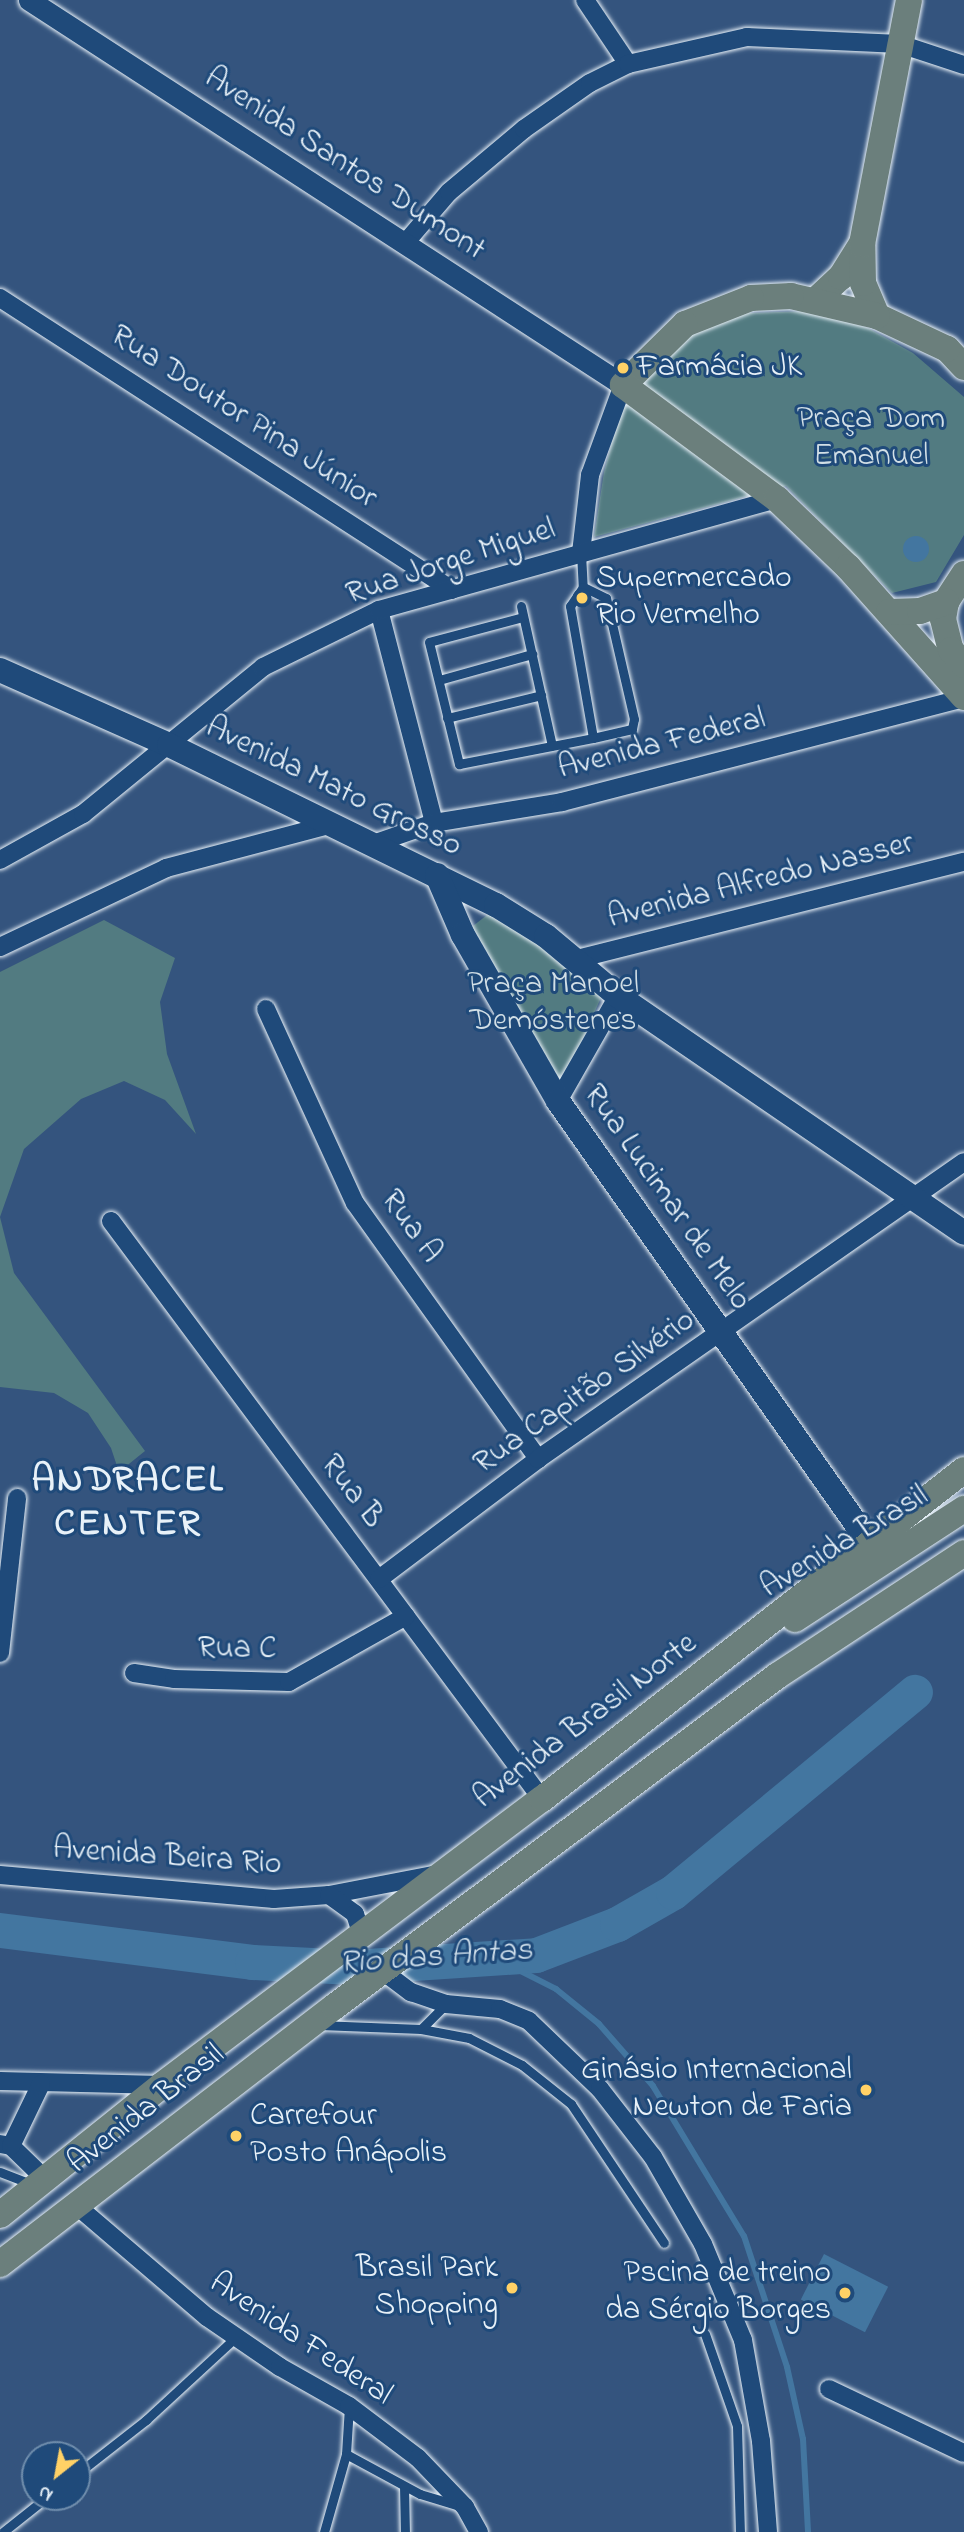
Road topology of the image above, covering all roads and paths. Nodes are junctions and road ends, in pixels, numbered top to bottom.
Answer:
1 (29, 0) edge
2 (585, 0) edge
3 (909, 0) edge
4 (900, 44) junction
5 (628, 64) junction
6 (964, 65) edge
7 (406, 242) junction
8 (862, 244) junction
9 (0, 298) edge
10 (816, 300) junction
11 (877, 316) junction
12 (964, 367) edge
13 (623, 385) junction
14 (777, 499) junction
15 (580, 553) junction
16 (964, 574) edge
17 (583, 587) junction
18 (452, 590) junction
19 (946, 601) junction
20 (521, 606) dead end
21 (380, 610) junction
22 (889, 611) junction
23 (523, 617) junction
24 (532, 654) junction
25 (964, 665) edge
26 (0, 670) edge
27 (439, 680) junction
28 (541, 695) junction
29 (964, 698) edge
30 (447, 718) junction
31 (593, 738) junction
32 (169, 745) junction
33 (552, 746) junction
34 (434, 823) junction
35 (332, 824) junction
36 (373, 845) junction
37 (0, 860) edge
38 (964, 862) edge
39 (437, 875) junction
40 (0, 947) edge
41 (573, 960) junction
42 (618, 996) junction
43 (266, 1009) dead end
44 (558, 1101) junction
45 (964, 1162) edge
46 (914, 1198) junction
47 (111, 1222) dead end
48 (964, 1233) edge
49 (720, 1335) junction
50 (538, 1459) junction
51 (964, 1470) edge
52 (17, 1498) dead end
53 (964, 1509) edge
54 (964, 1530) edge
55 (869, 1542) junction
56 (924, 1548) junction
57 (964, 1553) edge
58 (379, 1579) junction
59 (406, 1616) junction
60 (760, 1631) junction
61 (0, 1653) edge
62 (134, 1673) dead end
63 (777, 1676) junction
64 (542, 1799) junction
65 (442, 1873) junction
66 (0, 1875) edge
67 (329, 1895) junction
68 (357, 1940) junction
69 (384, 1972) junction
70 (446, 2004) junction
71 (245, 2022) joint
72 (310, 2025) junction
73 (421, 2029) junction
74 (0, 2081) edge
75 (41, 2084) junction
76 (162, 2085) junction
77 (6, 2145) edge
78 (0, 2172) edge
79 (41, 2182) junction
80 (77, 2206) junction
81 (0, 2215) edge
82 (664, 2243) dead end
83 (0, 2264) edge
84 (705, 2334) dead end
85 (236, 2337) junction
86 (829, 2389) dead end
87 (349, 2406) junction
88 (964, 2453) edge
89 (346, 2454) junction
90 (91, 2463) edge
91 (404, 2486) junction
92 (465, 2507) junction
93 (29, 2511) edge
94 (3, 2532) edge
95 (324, 2532) edge
96 (405, 2532) edge
97 (480, 2532) edge
98 (740, 2532) edge
99 (768, 2532) edge

1 - 7 street, Avenida Santos Dumont
2 - 5 street
3 - 4 main road
4 - 5 street
4 - 6 street
4 - 8 main road
5 - 7 street
7 - 13 street, Avenida Santos Dumont
8 - 10 main road
8 - 11 main road
9 - 18 street, Rua Doutor Pina Júnior
10 - 11 main road
10 - 13 main road
11 - 12 main road
13 - 14 main road
13 - 15 street
14 - 15 street, Rua Jorge Miguel
14 - 22 main road
15 - 17 lane
15 - 18 street, Rua Jorge Miguel
16 - 19 main road
17 - 31 lane
17 - 31 lane
18 - 21 street, Rua Jorge Miguel
19 - 22 main road
19 - 25 main road
20 - 23 lane
21 - 32 street, Rua Jorge Miguel
21 - 34 street
22 - 29 main road
23 - 24 lane
23 - 27 lane
24 - 27 lane
24 - 28 lane
26 - 32 main road, Avenida Mato Grosso
27 - 30 lane
28 - 30 lane
28 - 33 lane
29 - 34 street, Avenida Federal
30 - 33 lane
31 - 33 lane
32 - 35 main road, Avenida Mato Grosso
32 - 37 street, Rua Jorge Miguel
34 - 36 street, Avenida Federal
35 - 36 main road, Avenida Mato Grosso
35 - 40 street
36 - 39 main road, Avenida Mato Grosso
38 - 41 street, Avenida Alfredo Nasser
39 - 41 main road, Avenida Mato Grosso
39 - 44 main road, Rua Lucimar de Melo
41 - 42 main road, Avenida Mato Grosso
42 - 44 street
42 - 46 main road, Avenida Mato Grosso
43 - 50 street, Rua A
44 - 49 main road, Rua Lucimar de Melo
45 - 46 street, Rua Capitão Silvério
46 - 48 main road, Avenida Mato Grosso
46 - 49 street, Rua Capitão Silvério
47 - 58 street, Rua B
49 - 50 street, Rua Capitão Silvério
49 - 55 main road, Rua Lucimar de Melo
50 - 58 street, Rua Capitão Silvério
51 - 55 main road, Avenida Brasil Norte
52 - 61 street
53 - 56 main road, Avenida Brasil
54 - 56 main road, Avenida Brasil
55 - 60 main road, Avenida Brasil Norte
56 - 60 main road, Avenida Brasil
56 - 63 main road, Avenida Brasil
57 - 63 main road
58 - 59 street, Rua B
59 - 62 street, Rua C
59 - 64 street, Rua B
60 - 64 main road, Avenida Brasil Norte
63 - 69 main road
64 - 65 main road, Avenida Brasil Norte
65 - 67 street, Avenida Beira Rio
65 - 68 main road, Avenida Brasil Norte
66 - 67 street, Avenida Beira Rio
67 - 68 street
68 - 71 main road, Avenida Brasil Norte
69 - 70 street
69 - 72 main road, Avenida Brasil
70 - 73 lane
70 - 99 street
71 - 76 main road, Avenida Brasil
72 - 73 lane
72 - 80 main road, Avenida Brasil
73 - 82 lane
74 - 75 street
75 - 76 street
75 - 77 street
76 - 79 main road, Avenida Brasil
77 - 79 street
78 - 79 lane
79 - 81 main road, Avenida Brasil
80 - 83 main road, Avenida Brasil
80 - 85 street, Avenida Federal
84 - 98 lane
85 - 87 street, Avenida Federal
85 - 90 lane
86 - 88 street
87 - 89 lane
87 - 92 street, Avenida Federal
89 - 91 lane
89 - 95 lane
91 - 92 lane
91 - 96 lane
92 - 97 street, Avenida Federal
93 - 94 lane

